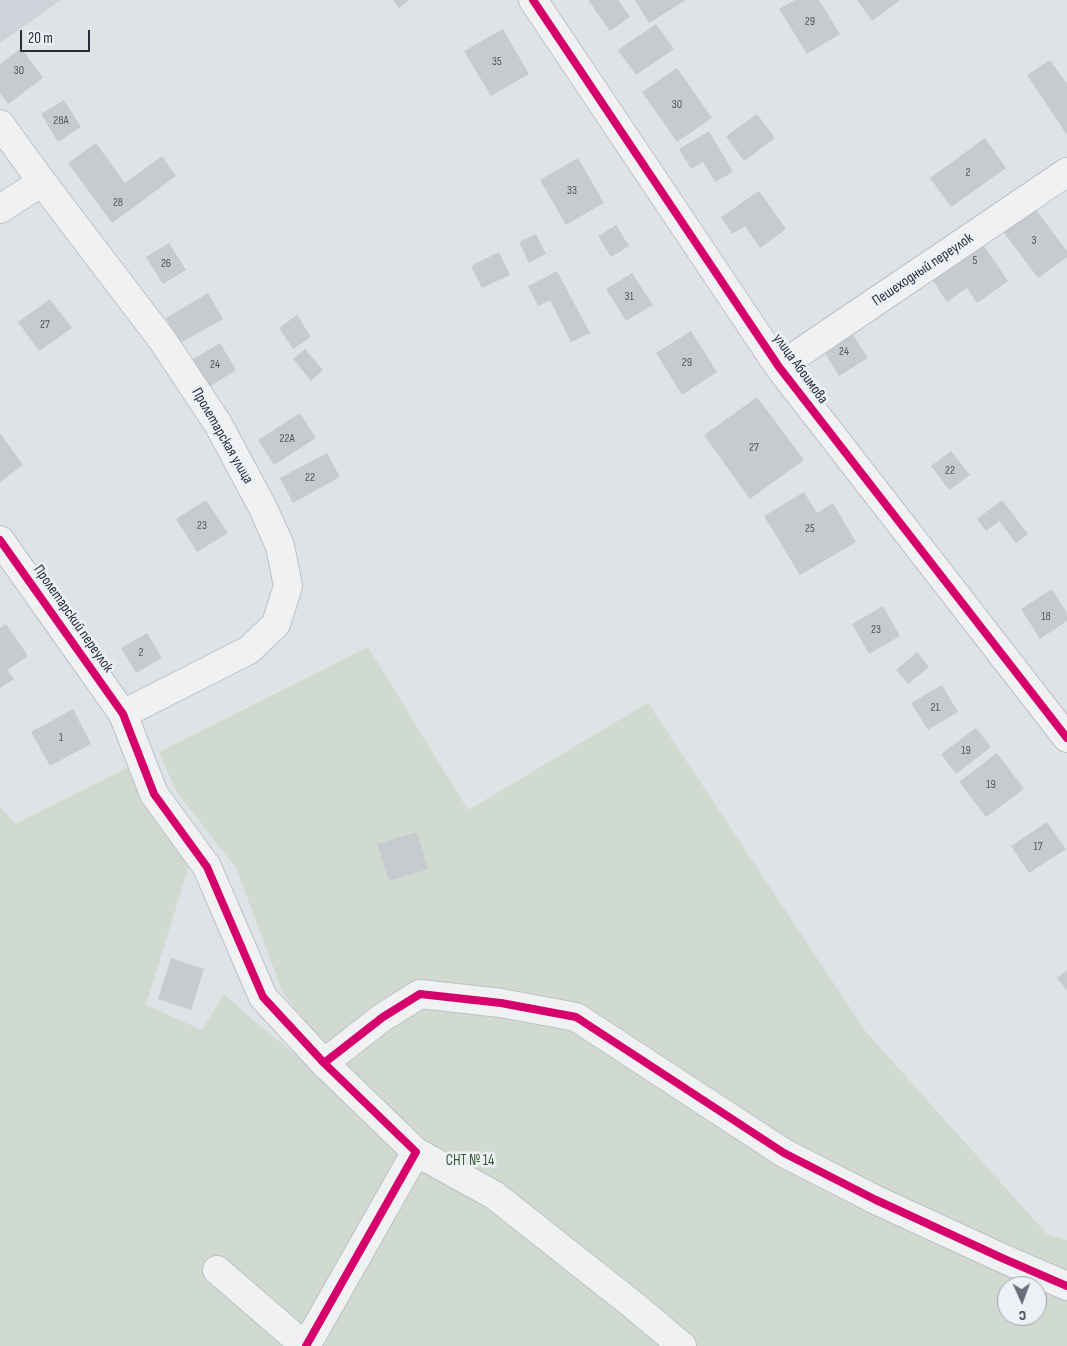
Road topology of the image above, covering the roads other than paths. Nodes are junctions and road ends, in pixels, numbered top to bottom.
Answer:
1 (533, 0) edge
2 (0, 124) edge
3 (1067, 172) edge
4 (42, 182) junction
5 (0, 209) edge
6 (779, 367) junction
7 (0, 540) edge
8 (123, 714) junction
9 (1067, 738) edge
10 (324, 1063) junction
11 (416, 1152) junction
12 (217, 1270) dead end
13 (1067, 1286) edge
14 (305, 1346) edge
15 (682, 1346) edge

1 - 6 street, улица Абоимова
2 - 4 street, Пролетарская улица
3 - 6 street, Пешеходный переулок
4 - 5 street
4 - 8 street, Пролетарская улица
6 - 9 street, улица Абоимова
7 - 8 street, Пролетарский переулок
8 - 10 street, Пролетарский переулок
10 - 11 street, Пролетарский переулок
10 - 13 street
11 - 14 street
11 - 15 street, Пролетарский переулок
12 - 14 street

